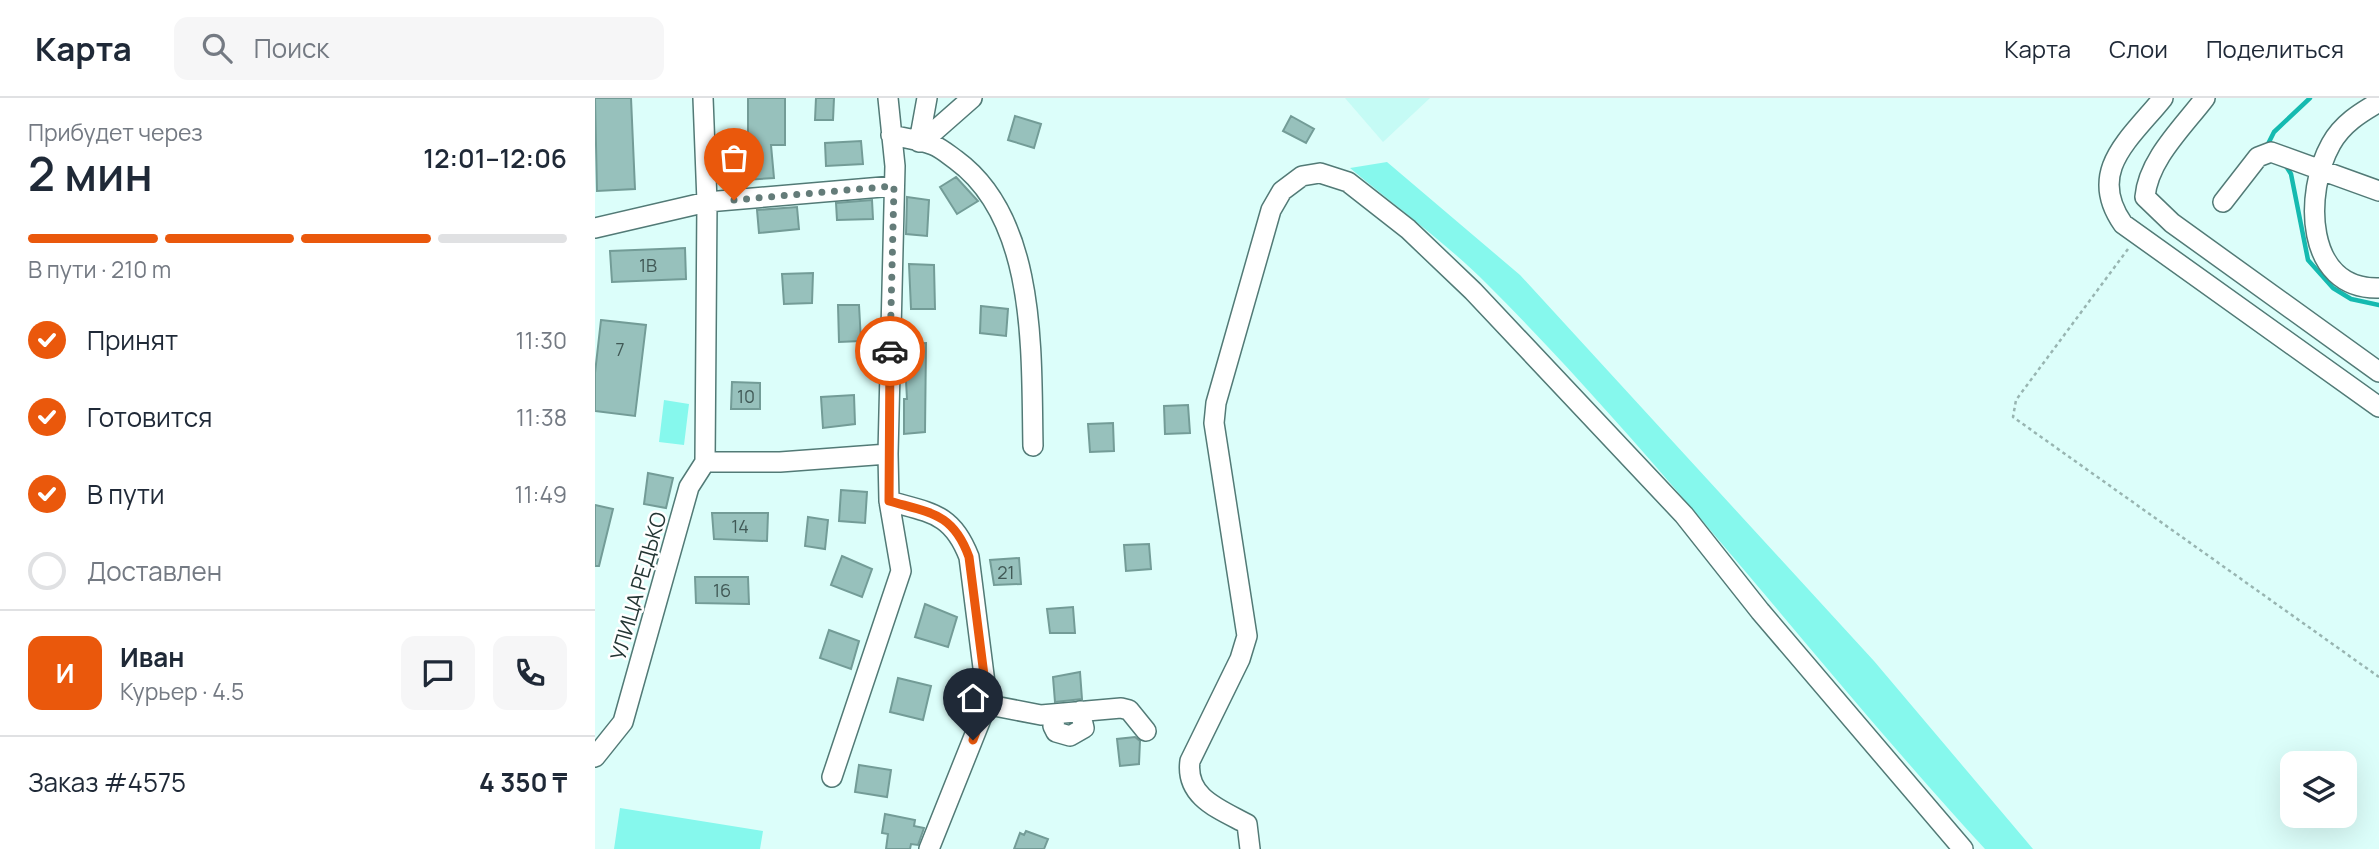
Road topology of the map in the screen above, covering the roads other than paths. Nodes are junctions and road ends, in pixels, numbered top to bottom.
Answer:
1 (703, 98) edge
2 (888, 98) edge
3 (927, 98) edge
4 (972, 98) edge
5 (2163, 98) edge
6 (2206, 98) edge
7 (2379, 102) edge
8 (891, 135) junction
9 (921, 142) junction
10 (2321, 170) junction
11 (894, 186) junction
12 (2379, 191) edge
13 (707, 202) junction
14 (2223, 202) dead end
15 (595, 228) edge
16 (2379, 288) edge
17 (2379, 372) edge
18 (2379, 407) edge
19 (1033, 446) dead end
20 (888, 454) junction
21 (705, 463) junction
22 (889, 501) junction
23 (984, 704) junction
24 (1146, 731) dead end
25 (595, 757) edge
26 (832, 778) dead end
27 (929, 849) edge
28 (1250, 849) edge
29 (1963, 849) edge

1 - 13 street
2 - 8 street
3 - 9 street
4 - 9 street
5 - 18 street
6 - 17 street
7 - 10 street
8 - 9 street
8 - 11 street
9 - 19 street
10 - 12 street
10 - 14 street
10 - 16 street
11 - 13 street
11 - 20 street
13 - 15 street
13 - 21 street
20 - 21 street
20 - 22 street
21 - 25 street, УЛИЦА РЕДЬКО
22 - 23 street
22 - 26 street
23 - 24 street
23 - 27 street
28 - 29 street

